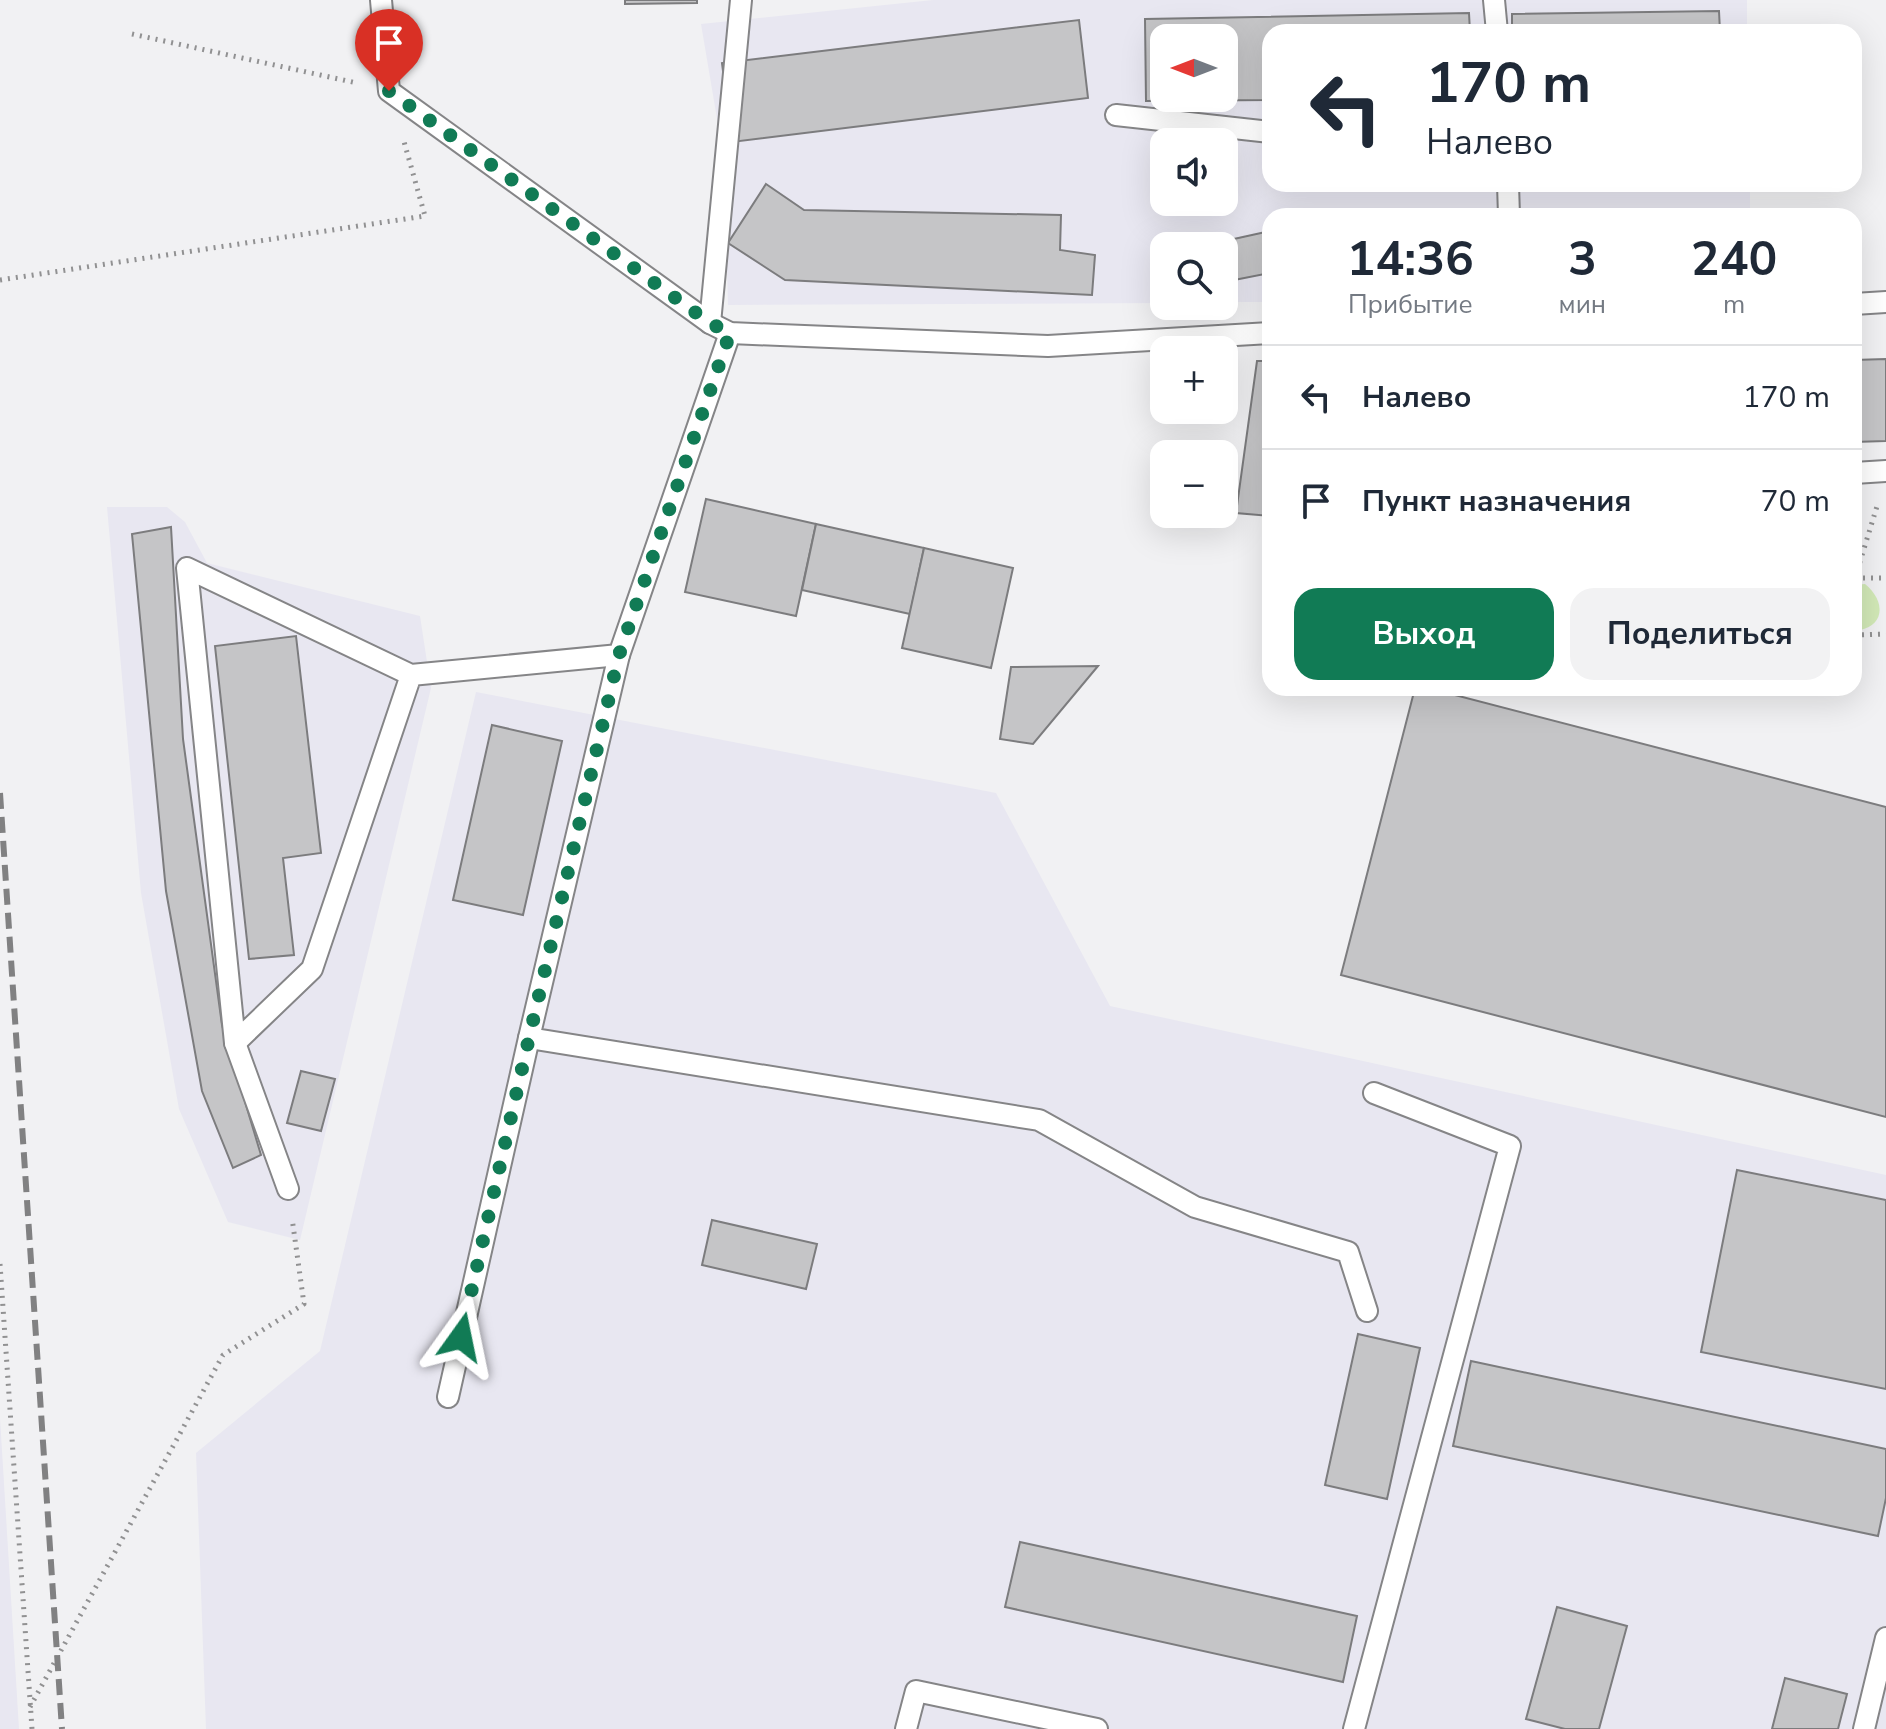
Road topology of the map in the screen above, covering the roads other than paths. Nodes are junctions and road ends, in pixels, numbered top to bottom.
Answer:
1 (381, 0) edge
2 (741, 0) edge
3 (1494, 0) edge
4 (1496, 24) edge
5 (1116, 115) dead end
6 (1262, 131) edge
7 (1886, 302) edge
8 (1862, 304) edge
9 (710, 323) junction
10 (730, 333) junction
11 (1262, 333) edge
12 (1862, 475) edge
13 (1884, 481) edge
14 (619, 655) junction
15 (411, 675) junction
16 (529, 1038) junction
17 (235, 1043) junction
18 (1374, 1093) dead end
19 (288, 1189) road end
20 (1367, 1311) dead end
21 (448, 1397) dead end
22 (1886, 1638) edge
23 (906, 1729) edge
24 (1097, 1729) edge
25 (1354, 1729) edge
26 (1864, 1729) edge

1 - 9 lane
2 - 9 lane
3 - 4 lane
5 - 6 lane
7 - 8 lane
9 - 10 lane
10 - 11 lane
10 - 14 lane
12 - 13 lane
14 - 15 lane
14 - 16 lane
15 - 17 lane
15 - 17 lane
16 - 20 lane
16 - 21 lane
17 - 19 lane
18 - 25 lane
22 - 26 lane
23 - 24 lane

